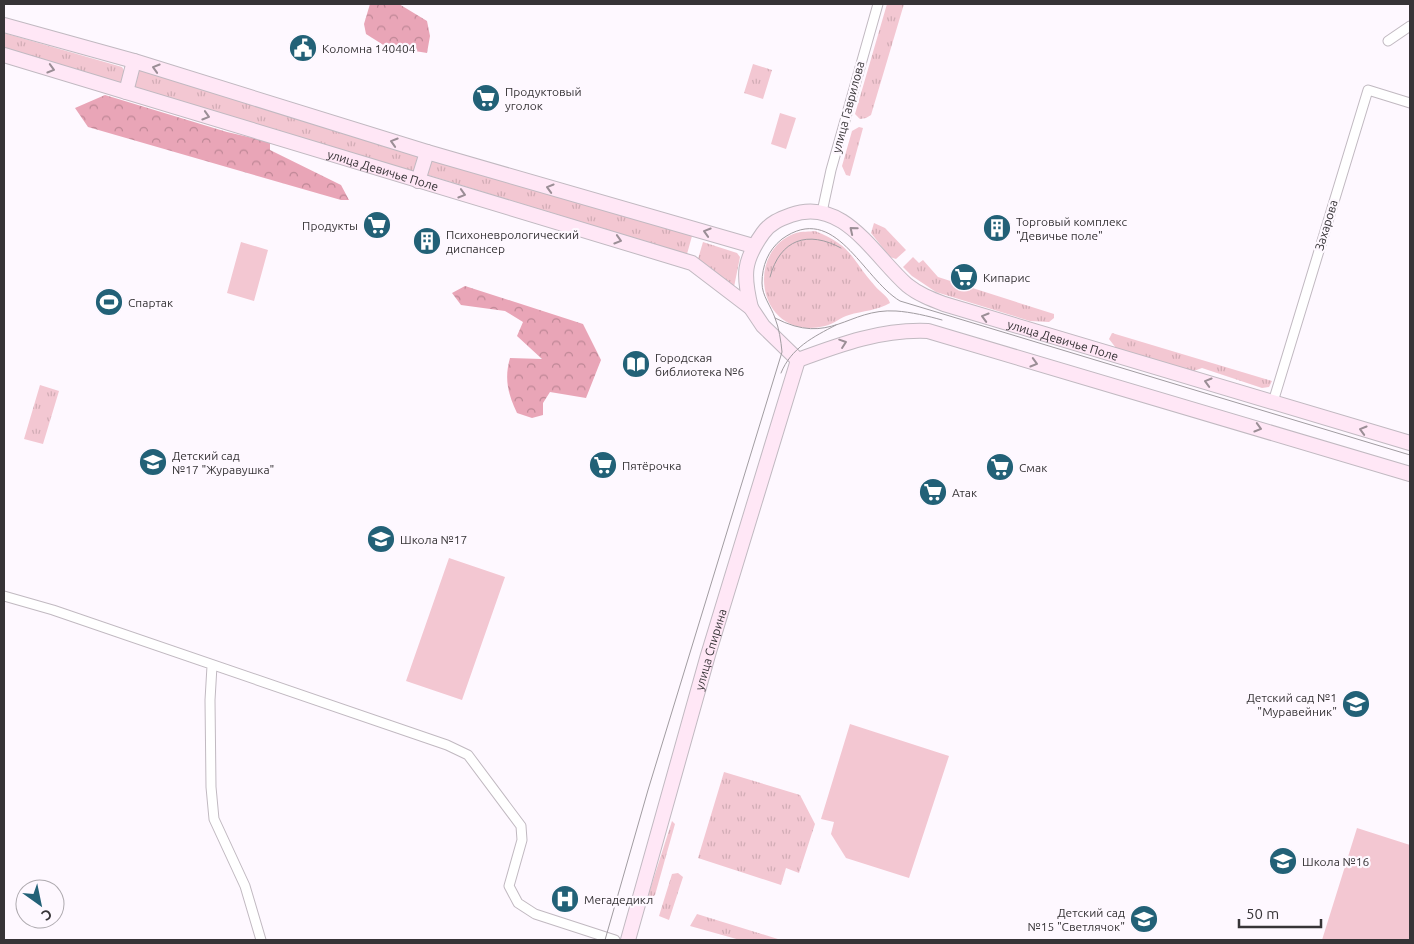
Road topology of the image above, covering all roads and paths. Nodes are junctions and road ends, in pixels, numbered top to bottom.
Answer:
1 (878, 4) edge
2 (4, 25) edge
3 (1410, 26) edge
4 (1388, 41) dead end
5 (4, 55) edge
6 (134, 62) junction
7 (126, 92) junction
8 (1410, 103) edge
9 (427, 152) junction
10 (418, 181) junction
11 (822, 212) junction
12 (753, 246) junction
13 (751, 308) junction
14 (798, 360) junction
15 (1273, 402) junction
16 (1410, 443) edge
17 (1410, 474) edge
18 (4, 596) edge
19 (212, 666) junction
20 (261, 940) edge
21 (615, 940) edge
22 (628, 940) edge

1 - 11 street, улица Гаврилова
2 - 6 main road
3 - 4 street
5 -> 7 main road, улица Девичье Поле
6 - 7 main road
9 -> 6 main road
7 -> 10 main road, улица Девичье Поле
8 - 15 street, Захарова
9 - 10 main road
12 -> 9 main road
10 -> 13 main road, улица Девичье Поле
11 - 12 main road, улица Девичье Поле
15 -> 11 main road, улица Девичье Поле
12 - 13 main road, улица Девичье Поле
13 - 14 main road, улица Девичье Поле
14 -> 17 main road
14 - 22 main road, улица Спирина
16 -> 15 main road, улица Девичье Поле
18 - 19 street
19 - 20 street
19 - 21 street

